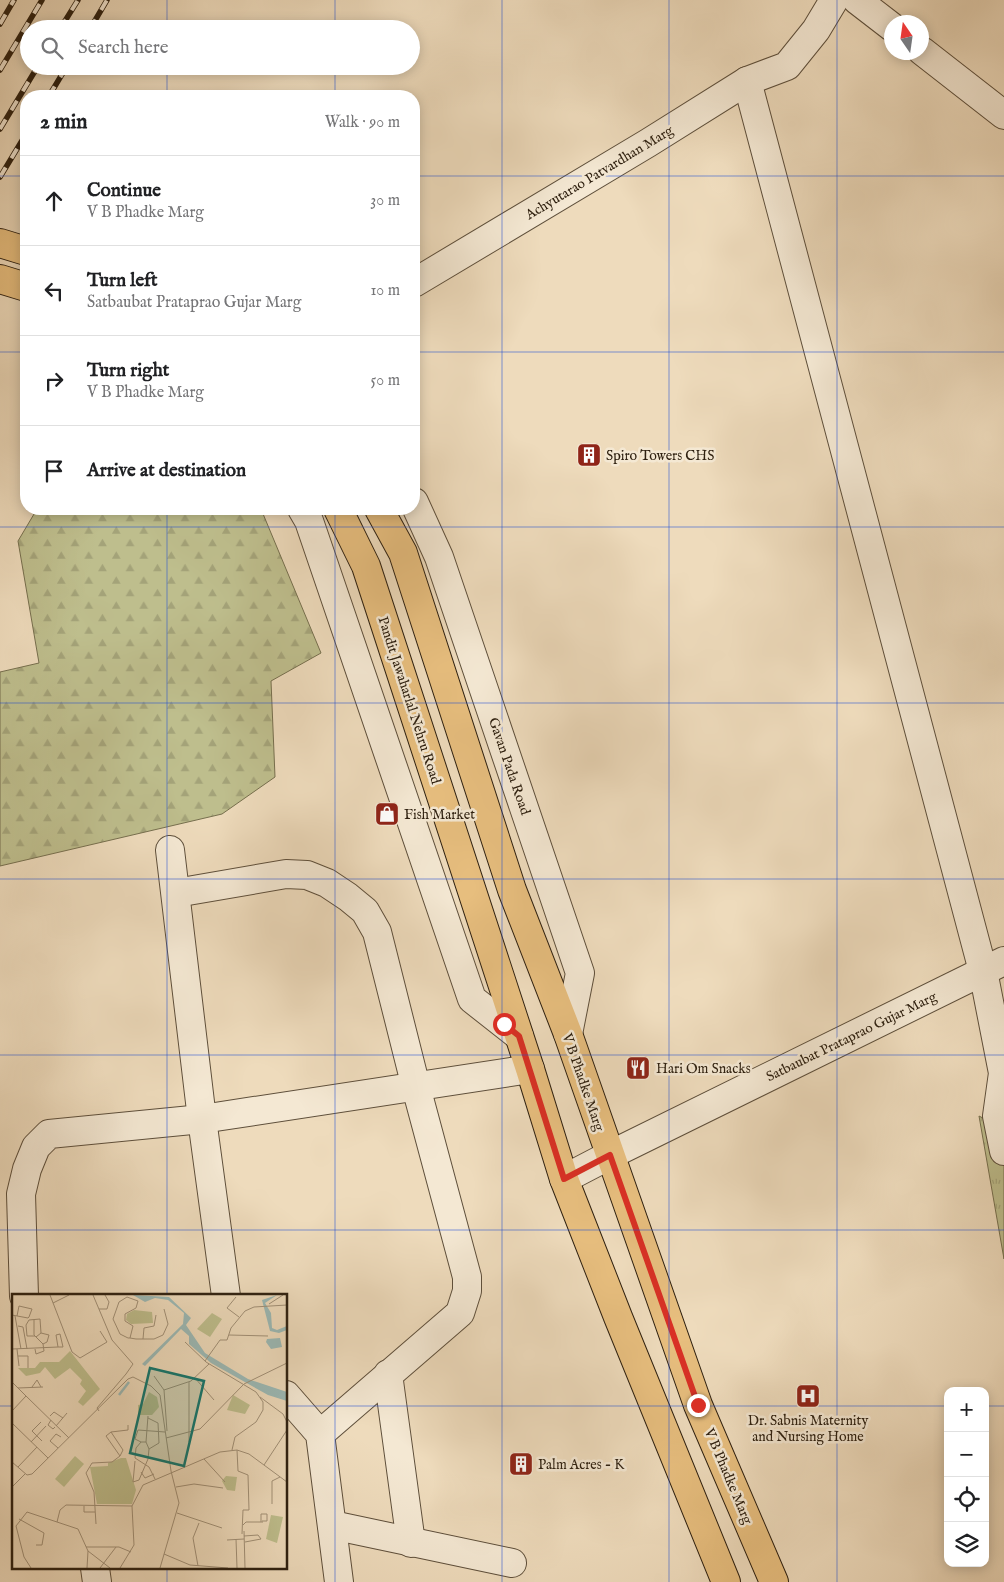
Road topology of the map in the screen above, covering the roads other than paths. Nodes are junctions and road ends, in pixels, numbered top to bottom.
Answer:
1 (834, 0) edge
2 (857, 0) edge
3 (884, 21) edge
4 (929, 56) edge
5 (747, 81) junction
6 (1004, 115) edge
7 (0, 242) edge
8 (20, 249) edge
9 (0, 279) edge
10 (420, 279) edge
11 (20, 285) edge
12 (306, 515) edge
13 (341, 515) edge
14 (382, 515) edge
15 (420, 515) edge
16 (170, 850) dead end
17 (176, 893) junction
18 (994, 966) edge
19 (568, 1034) junction
20 (519, 1036) junction
21 (530, 1069) junction
22 (1004, 1073) edge
23 (416, 1087) junction
24 (202, 1119) junction
25 (1004, 1151) edge
26 (610, 1155) junction
27 (564, 1179) junction
28 (24, 1294) edge
29 (226, 1294) edge
30 (388, 1374) junction
31 (288, 1397) edge
32 (320, 1434) junction
33 (332, 1525) junction
34 (411, 1543) junction
35 (512, 1563) dead end
36 (339, 1582) edge
37 (726, 1582) edge
38 (774, 1582) edge

1 - 5 street, Achyutarao Patvardhan Marg
2 - 3 street
4 - 6 street
5 - 10 street, Achyutarao Patvardhan Marg
5 - 18 street
7 - 8 main road
9 - 11 main road
12 - 20 street
13 - 20 main road, Pandit Jawaharlal Nehru Road
14 - 19 main road, V B Phadke Marg
15 - 19 street, Gavan Pada Road
16 - 17 street
17 - 23 street
17 - 24 street
18 - 22 street
18 - 26 street, Satbaubat Prataprao Gujar Marg
19 - 26 main road, V B Phadke Marg
20 - 21 main road
21 - 23 street
21 - 27 main road
22 - 25 street
23 - 24 street
23 - 30 street
24 - 28 street
24 - 29 street
26 - 27 street, Satbaubat Prataprao Gujar Marg
26 - 38 main road, V B Phadke Marg
27 - 37 main road
30 - 32 street
30 - 34 street
31 - 32 street
32 - 33 street
33 - 34 street
33 - 36 street
34 - 35 street

